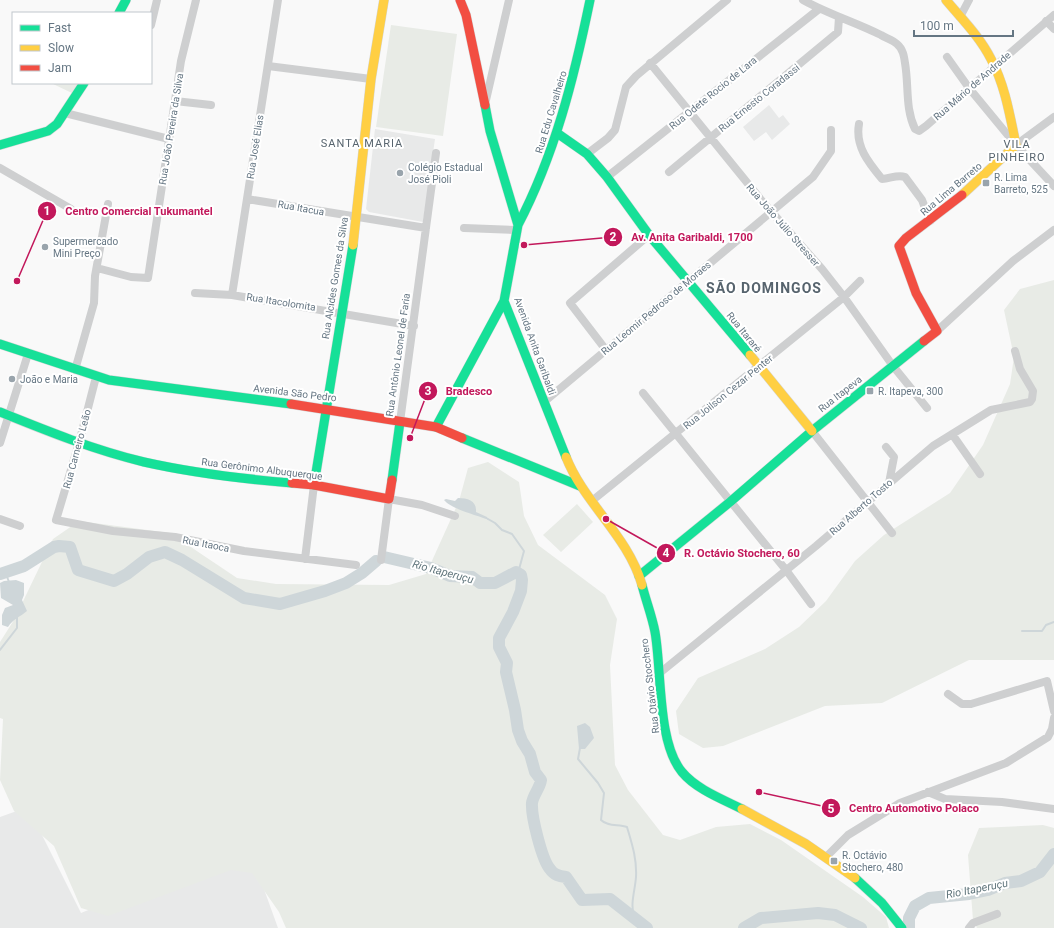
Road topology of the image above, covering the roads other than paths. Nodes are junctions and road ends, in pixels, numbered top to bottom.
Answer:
1 (126, 0) edge
2 (157, 0) edge
3 (196, 0) edge
4 (278, 0) edge
5 (384, 0) edge
6 (460, 0) edge
7 (509, 0) edge
8 (590, 0) edge
9 (727, 0) edge
10 (803, 0) edge
11 (946, 0) edge
12 (969, 0) edge
13 (819, 9) junction
14 (120, 12) edge
15 (1054, 15) edge
16 (839, 16) junction
17 (960, 17) junction
18 (1046, 21) junction
19 (152, 22) edge
20 (1054, 30) edge
21 (947, 57) dead end
22 (650, 63) junction
23 (268, 66) junction
24 (995, 66) junction
25 (494, 69) junction
26 (479, 70) junction
27 (371, 79) junction
28 (83, 84) edge
29 (969, 88) junction
30 (175, 101) junction
31 (485, 103) junction
32 (211, 105) dead end
33 (690, 112) junction
34 (65, 113) junction
35 (1054, 117) edge
36 (859, 124) dead end
37 (831, 130) dead end
38 (557, 133) junction
39 (711, 138) junction
40 (168, 139) junction
41 (0, 145) edge
42 (1016, 145) junction
43 (436, 153) dead end
44 (587, 154) junction
45 (0, 168) edge
46 (668, 172) dead end
47 (607, 177) junction
48 (1054, 186) edge
49 (532, 196) junction
50 (247, 199) junction
51 (511, 199) junction
52 (108, 204) dead end
53 (71, 209) dead end
54 (772, 212) junction
55 (357, 218) junction
56 (930, 221) junction
57 (426, 228) junction
58 (464, 228) dead end
59 (518, 228) junction
60 (1054, 230) edge
61 (649, 235) junction
62 (97, 268) junction
63 (689, 281) junction
64 (860, 281) dead end
65 (194, 293) dead end
66 (232, 295) junction
67 (844, 297) junction
68 (504, 301) junction
69 (341, 312) junction
70 (492, 323) junction
71 (414, 326) junction
72 (514, 326) junction
73 (937, 330) junction
74 (0, 344) edge
75 (606, 350) junction
76 (1015, 351) dead end
77 (28, 354) junction
78 (893, 366) junction
79 (758, 367) junction
80 (75, 370) junction
81 (96, 377) junction
82 (643, 393) dead end
83 (544, 402) junction
84 (326, 408) junction
85 (927, 408) dead end
86 (0, 412) edge
87 (9, 415) junction
88 (400, 422) junction
89 (436, 427) junction
90 (812, 431) junction
91 (952, 434) junction
92 (676, 435) junction
93 (79, 443) junction
94 (0, 444) edge
95 (886, 447) dead end
96 (568, 463) junction
97 (980, 474) dead end
98 (557, 477) junction
99 (889, 483) junction
100 (314, 485) junction
101 (580, 486) junction
102 (389, 499) junction
103 (593, 500) junction
104 (867, 501) junction
105 (730, 502) junction
106 (455, 516) dead end
107 (0, 519) edge
108 (56, 520) joint
109 (20, 526) dead end
110 (892, 533) dead end
111 (305, 559) junction
112 (381, 560) dead end
113 (356, 565) dead end
114 (786, 570) junction
115 (639, 576) junction
116 (811, 604) dead end
117 (661, 672) junction
118 (948, 694) dead end
119 (1054, 711) edge
120 (1054, 718) edge
121 (1053, 729) edge
122 (928, 792) junction
123 (1054, 809) edge
124 (827, 856) junction
125 (997, 914) dead end
126 (902, 928) edge
127 (969, 928) edge

1 - 14 street
2 - 19 street
3 - 30 street, Rua João Pereira da Silva
4 - 23 street, Rua José Elias
5 - 27 street, Rua Alcides Gomes da Silva
6 - 26 street, Avenida Anita Garibaldi
7 - 25 street
8 - 38 street, Rua Edu Cavalheiro
9 - 22 street
10 - 13 street
11 - 17 street
12 - 17 street
13 - 16 street
13 - 33 street, Rua Odete Rocio de Lara
15 - 18 street, Rua Mário de Andrade
16 - 29 street, Rua Mário de Andrade
16 - 39 street, Rua Ernesto Coradassi
17 - 24 street
18 - 20 street
18 - 24 street, Rua Mário de Andrade
21 - 29 street
22 - 33 street, Rua João Júlio Stresser
22 - 44 street
23 - 27 street
23 - 50 street, Rua José Elias
24 - 29 street, Rua Mário de Andrade
24 - 42 street
25 - 26 street
25 - 31 street
26 - 31 street, Avenida Anita Garibaldi
27 - 55 street, Rua Alcides Gomes da Silva
28 - 34 street
29 - 42 street
30 - 32 street
30 - 40 street, Rua João Pereira da Silva
31 - 51 street, Avenida Anita Garibaldi
33 - 39 street, Rua João Júlio Stresser
33 - 47 street, Rua Odete Rocio de Lara
34 - 40 street
34 - 41 street
35 - 42 street, Rua Lima Barreto
36 - 56 street
37 - 54 street, Rua Leomir Pedroso de Moraes
38 - 44 street, Rua Itararé
38 - 49 street, Rua Edu Cavalheiro
39 - 46 street, Rua Ernesto Coradassi
39 - 54 street, Rua João Júlio Stresser
40 - 62 street, Rua João Pereira da Silva
42 - 48 street
42 - 56 street, Rua Lima Barreto
43 - 57 street, Rua Antônio Leonel de Faria
44 - 47 street, Rua Itararé
45 - 53 street
47 - 61 street, Rua Itararé
49 - 51 street
49 - 59 street, Rua Edu Cavalheiro
50 - 55 street, Rua Itacua
50 - 66 street, Rua José Elias
51 - 59 street, Avenida Anita Garibaldi
52 - 62 street
54 - 63 street, Rua Leomir Pedroso de Moraes
54 - 67 street, Rua João Júlio Stresser
55 - 57 street, Rua Itacua
55 - 69 street, Rua Alcides Gomes da Silva
56 - 73 street, Rua Lima Barreto
57 - 71 street, Rua Antônio Leonel de Faria
58 - 59 street
59 - 68 street, Avenida Anita Garibaldi
60 - 73 street, Rua Itapeva
61 - 63 street, Rua Itararé
61 - 75 street
62 - 80 street
63 - 75 street, Rua Leomir Pedroso de Moraes
63 - 79 street, Rua Itararé
64 - 67 street, Rua Joilson Cezar Penter
65 - 66 street, Rua Itacolomita
66 - 69 street, Rua Itacolomita
67 - 78 street, Rua João Júlio Stresser
67 - 79 street, Rua Joilson Cezar Penter
68 - 70 street
68 - 72 street, Avenida Anita Garibaldi
69 - 71 street, Rua Itacolomita
69 - 84 street, Rua Alcides Gomes da Silva
70 - 72 street
70 - 89 street
71 - 88 street, Rua Antônio Leonel de Faria
72 - 83 street, Avenida Anita Garibaldi
73 - 78 street, Rua Itapeva
74 - 77 street, Avenida São Pedro
75 - 83 street, Rua Leomir Pedroso de Moraes
76 - 91 street, Rua Alberto Tosto
77 - 80 street, Avenida São Pedro
77 - 87 street
78 - 85 street, Rua João Júlio Stresser
78 - 90 street, Rua Itapeva
79 - 90 street, Rua Itararé
79 - 92 street, Rua Joilson Cezar Penter
80 - 81 street, Avenida São Pedro
81 - 84 street, Avenida São Pedro
81 - 93 street, Rua Carneiro Leão
82 - 92 street
83 - 96 street, Avenida Anita Garibaldi
84 - 88 street, Avenida São Pedro
84 - 100 street, Rua Alcides Gomes da Silva
86 - 87 street, Rua Gerônimo Albuquerque
87 - 93 street, Rua Gerônimo Albuquerque
87 - 94 street
88 - 89 street, Avenida São Pedro
88 - 102 street, Rua Antônio Leonel de Faria
89 - 98 street, Avenida São Pedro
90 - 104 street, Rua Itararé
90 - 105 street, Rua Itapeva
91 - 97 street
91 - 99 street, Rua Alberto Tosto
92 - 103 street, Rua Joilson Cezar Penter
92 - 105 street
93 - 100 street, Rua Gerônimo Albuquerque
93 - 108 street, Rua Carneiro Leão
95 - 99 street
96 - 98 street
96 - 101 street, Avenida Anita Garibaldi
98 - 101 street, Avenida São Pedro
99 - 104 street, Rua Alberto Tosto
100 - 102 street, Rua Gerônimo Albuquerque
100 - 111 street, Rua Alcides Gomes da Silva
101 - 103 street, Rua Otávio Stocchero
102 - 106 street, Rua Gerônimo Albuquerque
102 - 112 street, Rua Antônio Leonel de Faria
103 - 115 street, Rua Otávio Stocchero
104 - 110 street, Rua Itararé
104 - 114 street, Rua Alberto Tosto
105 - 114 street
105 - 115 street, Rua Itapeva
107 - 109 street
108 - 111 street, Rua Itaoca
111 - 113 street, Rua Itaoca
114 - 116 street
114 - 117 street, Rua Alberto Tosto
115 - 117 street, Rua Otávio Stocchero
117 - 124 street, Rua Otávio Stocchero
118 - 119 street
120 - 121 street
121 - 122 street
122 - 123 street
122 - 124 street
124 - 126 street, Rua Otávio Stocchero
125 - 127 street

